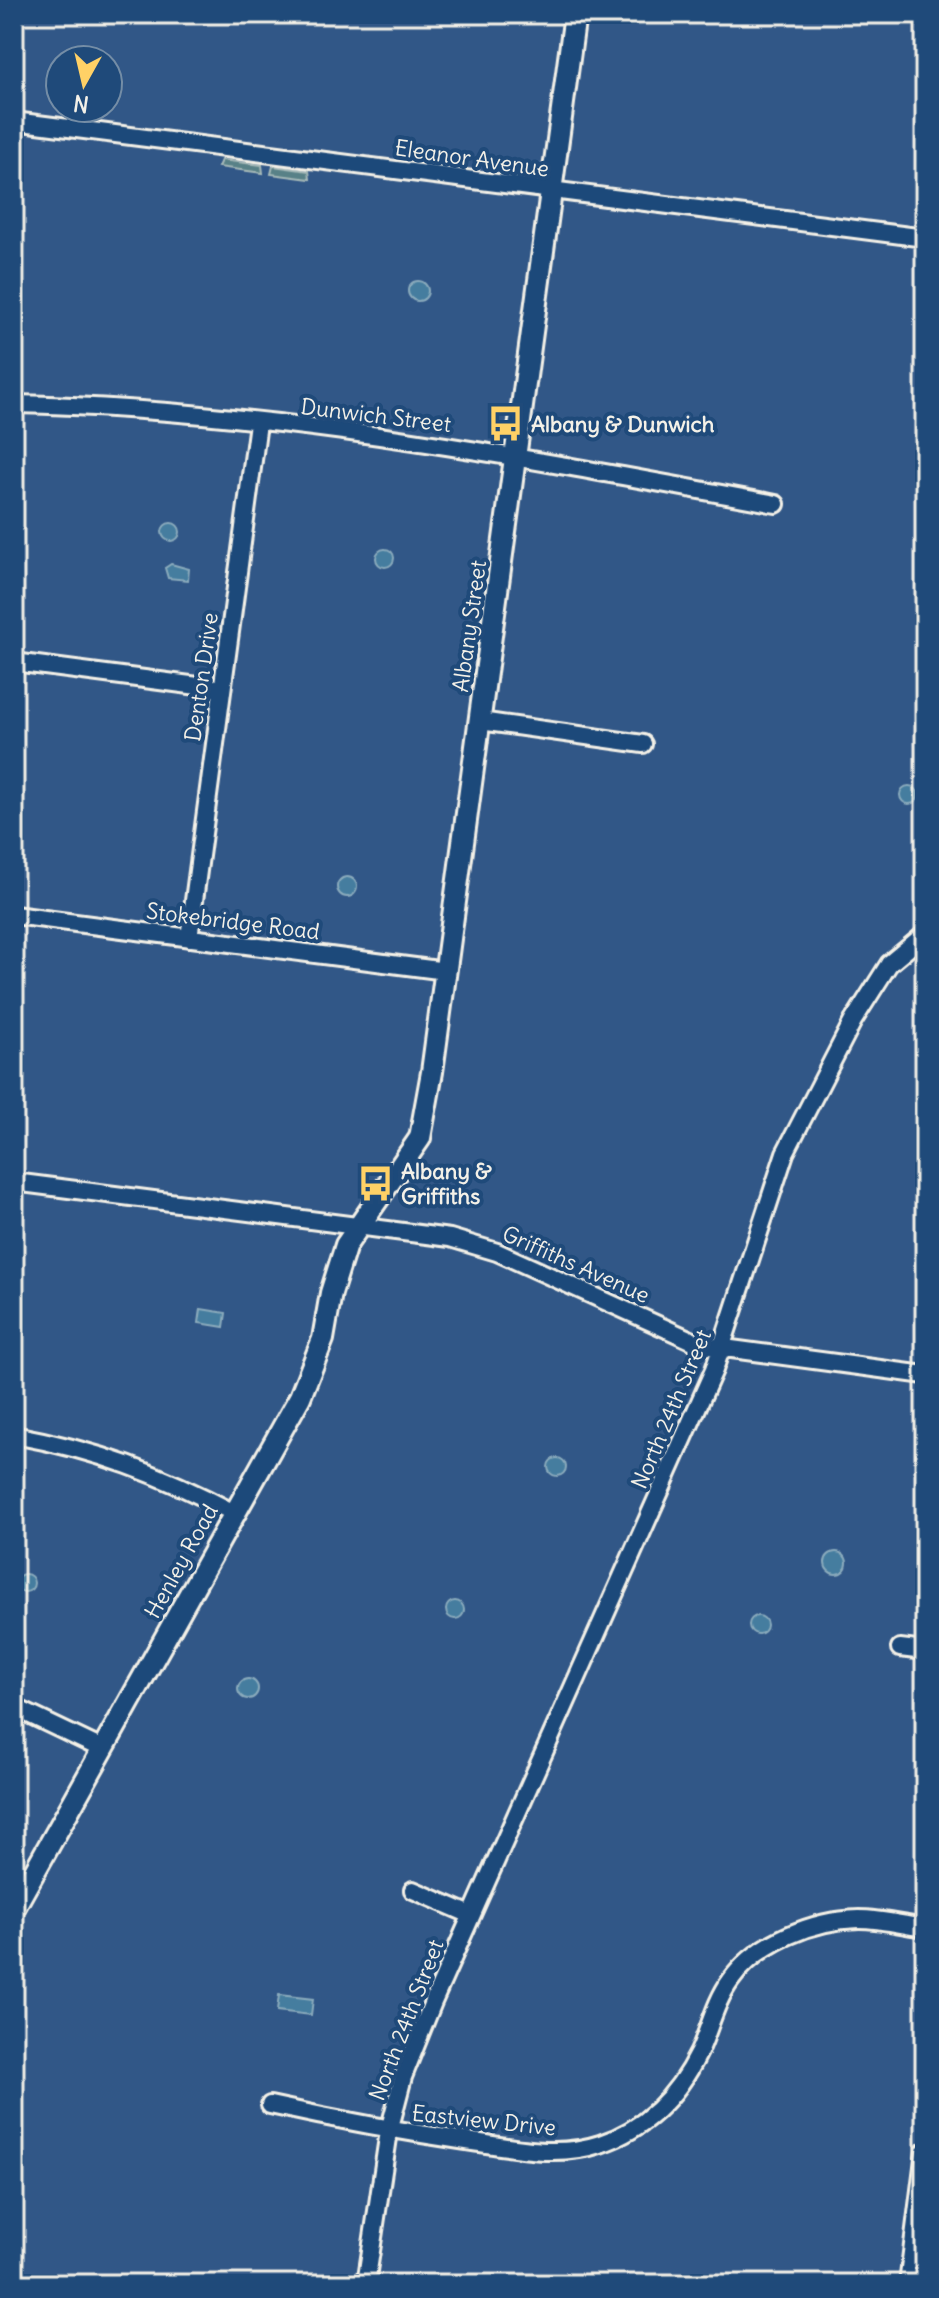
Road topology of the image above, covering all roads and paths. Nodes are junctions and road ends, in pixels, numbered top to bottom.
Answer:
1 (575, 14) edge
2 (14, 121) edge
3 (551, 191) junction
4 (925, 238) edge
5 (14, 404) edge
6 (258, 423) junction
7 (516, 456) junction
8 (776, 504) dead end
9 (14, 662) edge
10 (221, 689) junction
11 (480, 721) junction
12 (643, 744) dead end
13 (14, 915) edge
14 (925, 934) edge
15 (189, 938) junction
16 (446, 971) junction
17 (14, 1182) edge
18 (360, 1225) junction
19 (722, 1348) junction
20 (925, 1375) edge
21 (14, 1435) edge
22 (234, 1513) junction
23 (900, 1648) dead end
24 (925, 1651) edge
25 (14, 1707) edge
26 (104, 1750) junction
27 (413, 1890) dead end
28 (14, 1908) edge
29 (471, 1915) junction
30 (925, 1928) edge
31 (270, 2105) dead end
32 (389, 2131) junction
33 (925, 2151) edge
34 (366, 2284) edge
35 (908, 2284) edge

1 - 3 street, Albany Street
2 - 3 street, Eleanor Avenue
3 - 4 street, Eleanor Avenue
3 - 7 street, Albany Street
5 - 6 street, Dunwich Street
6 - 7 street, Dunwich Street
6 - 10 street, Denton Drive
7 - 8 street, Dunwich Street
7 - 11 street, Albany Street
9 - 10 street
10 - 15 street, Denton Drive
11 - 12 street
11 - 16 street, Albany Street
13 - 15 street, Stokebridge Road
14 - 19 street, North 24th Street
15 - 16 street, Stokebridge Road
16 - 18 street, Albany Street
17 - 18 street, Griffiths Avenue
18 - 19 street, Griffiths Avenue
18 - 22 street, Henley Road
19 - 20 street, Griffiths Avenue
19 - 29 street, North 24th Street
21 - 22 street
22 - 26 street, Henley Road
23 - 24 street
25 - 26 street
26 - 28 street, Henley Road
27 - 29 street
29 - 32 street, North 24th Street
30 - 32 street, Eastview Drive
31 - 32 street, Eastview Drive
32 - 34 street, North 24th Street
33 - 35 street

